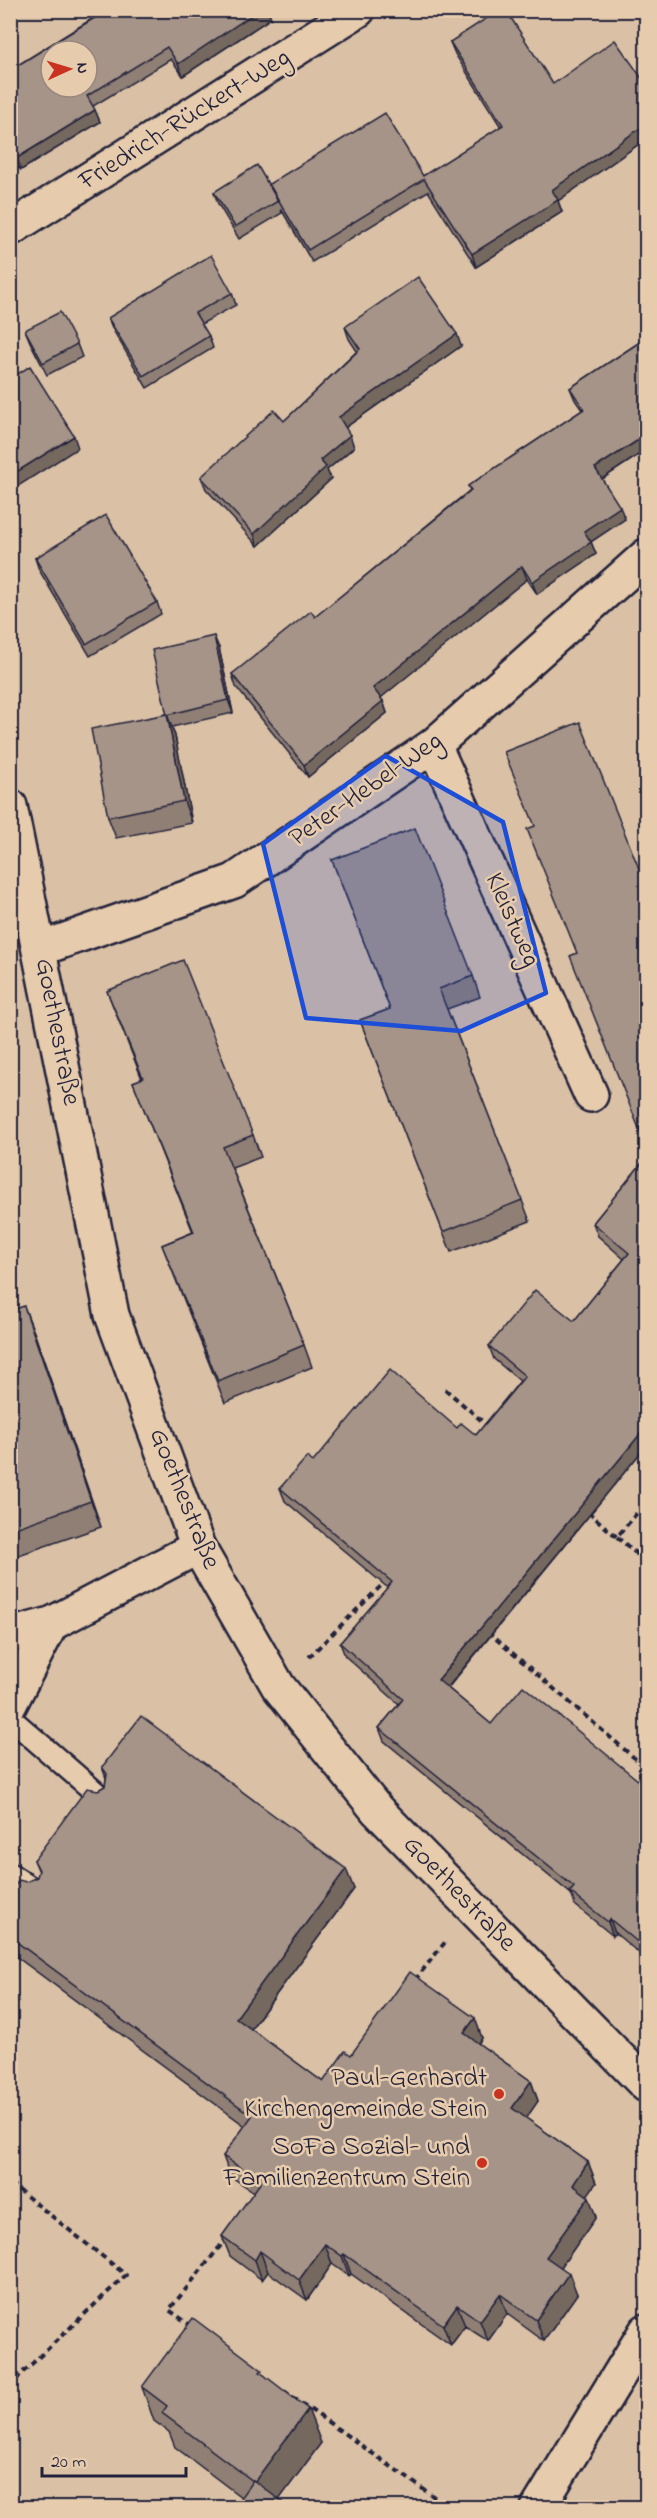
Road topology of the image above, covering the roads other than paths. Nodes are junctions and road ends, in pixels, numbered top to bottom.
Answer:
1 (358, 10) edge
2 (322, 21) edge
3 (10, 229) edge
4 (646, 556) edge
5 (434, 745) junction
6 (10, 806) edge
7 (40, 949) junction
8 (591, 1095) dead end
9 (198, 1547) junction
10 (51, 1624) junction
11 (10, 1635) edge
12 (10, 1704) edge
13 (10, 1718) edge
14 (102, 1798) edge
15 (10, 1874) edge
16 (34, 1890) edge
17 (646, 2085) edge
18 (646, 2331) edge
19 (538, 2508) edge

1 - 2 street, Friedrich-Rückert-Weg
2 - 3 street, Friedrich-Rückert-Weg
4 - 5 street, Peter-Hebel-Weg
5 - 7 street, Peter-Hebel-Weg
5 - 8 street, Kleistweg
6 - 7 street, Goethestraße
7 - 9 street, Goethestraße
9 - 10 street
9 - 17 street, Goethestraße
10 - 11 street
10 - 12 street
13 - 14 lane
15 - 16 lane
18 - 19 street

